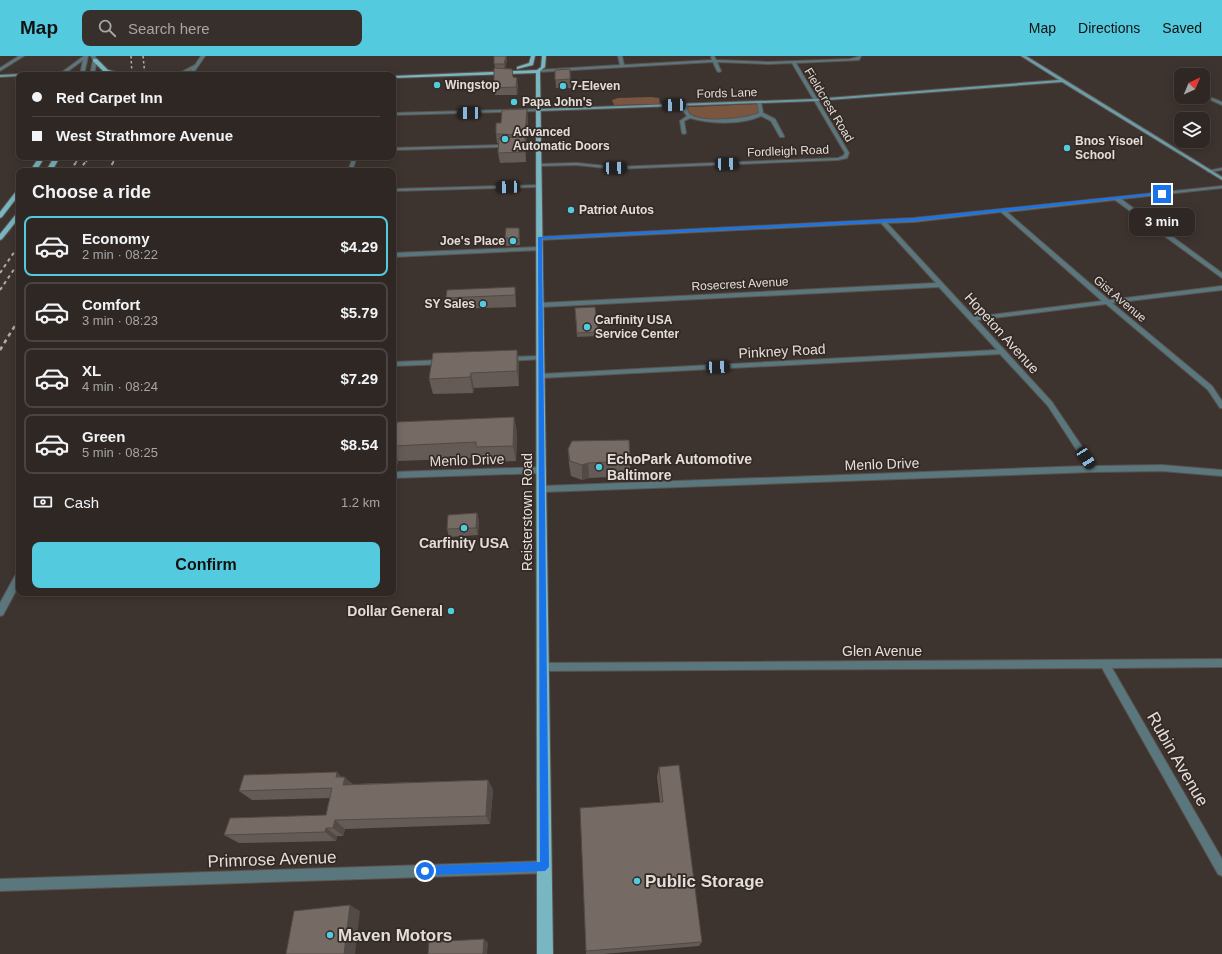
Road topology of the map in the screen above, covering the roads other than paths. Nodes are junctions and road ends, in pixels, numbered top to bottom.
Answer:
1 (22, 56) edge
2 (86, 56) edge
3 (203, 56) edge
4 (535, 56) edge
5 (544, 56) edge
6 (620, 56) edge
7 (713, 56) edge
8 (1022, 56) edge
9 (858, 57) edge
10 (94, 58) edge
11 (715, 61) junction
12 (793, 62) junction
13 (198, 65) junction
14 (622, 66) junction
15 (0, 70) edge
16 (538, 71) junction
17 (719, 71) dead end
18 (64, 72) edge
19 (83, 72) edge
20 (92, 72) edge
21 (111, 72) edge
22 (184, 72) edge
23 (192, 72) edge
24 (491, 72) junction
25 (16, 75) edge
26 (0, 76) edge
27 (396, 77) edge
28 (1062, 81) junction
29 (1212, 99) dead end
30 (815, 100) junction
31 (759, 102) junction
32 (685, 104) junction
33 (1222, 104) edge
34 (539, 110) junction
35 (396, 114) edge
36 (761, 114) junction
37 (689, 116) junction
38 (684, 133) dead end
39 (782, 136) dead end
40 (539, 145) junction
41 (396, 149) edge
42 (845, 157) joint
43 (539, 165) junction
44 (1222, 169) edge
45 (1209, 171) junction
46 (1222, 179) edge
47 (540, 186) junction
48 (1222, 187) edge
49 (396, 190) edge
50 (16, 195) edge
51 (1116, 198) junction
52 (1002, 210) junction
53 (0, 216) edge
54 (16, 218) edge
55 (884, 222) junction
56 (0, 238) edge
57 (540, 238) junction
58 (540, 249) junction
59 (396, 255) edge
60 (1222, 276) edge
61 (940, 285) junction
62 (1222, 288) edge
63 (1107, 302) junction
64 (541, 305) junction
65 (972, 319) junction
66 (1000, 352) junction
67 (541, 358) junction
68 (498, 360) edge
69 (453, 362) edge
70 (396, 364) edge
71 (541, 376) junction
72 (1222, 406) edge
73 (1093, 469) junction
74 (542, 470) junction
75 (1222, 473) edge
76 (396, 475) edge
77 (542, 490) junction
78 (16, 583) edge
79 (0, 612) edge
80 (1222, 663) edge
81 (1105, 664) junction
82 (543, 668) junction
83 (545, 867) junction
84 (1222, 870) edge
85 (0, 885) edge
86 (546, 954) edge

1 - 15 street
2 - 18 street
2 - 19 street
3 - 13 street
4 - 16 main road, Reisterstown Road
4 - 24 main road
5 - 16 main road, Reisterstown Road
6 - 14 street
7 - 11 street
8 - 28 street
9 - 12 street
10 - 20 street
10 - 21 main road
11 - 12 street
11 - 14 street
11 - 17 street
12 - 30 street, Fieldcrest Road
13 - 22 street
13 - 23 street
14 - 16 street
16 - 24 main road
16 - 34 main road, Reisterstown Road
24 - 27 main road
25 - 26 street
28 - 30 street, Fords Lane
28 - 45 street
29 - 33 street
30 - 31 street, Fords Lane
30 - 42 street, Fieldcrest Road
31 - 32 street, Fords Lane
31 - 36 street
32 - 34 street, Fords Lane
32 - 37 street
34 - 35 street, Fords Lane
34 - 40 main road, Reisterstown Road
36 - 37 street
36 - 39 street
37 - 38 street
40 - 41 street
40 - 43 main road, Reisterstown Road
42 - 43 street, Fordleigh Road
43 - 47 main road, Reisterstown Road
44 - 45 street
45 - 46 street
47 - 49 street
47 - 57 main road, Reisterstown Road
48 - 51 street
50 - 53 main road
51 - 52 street
51 - 60 street
52 - 55 street
52 - 63 street, Gist Avenue
54 - 56 main road
55 - 57 street
55 - 61 street, Hopeton Avenue
57 - 58 main road, Reisterstown Road
58 - 59 street
58 - 64 main road, Reisterstown Road
61 - 64 street, Rosecrest Avenue
61 - 65 street, Hopeton Avenue
62 - 63 street
63 - 65 street
63 - 72 street, Gist Avenue
64 - 67 main road, Reisterstown Road
65 - 66 street, Hopeton Avenue
66 - 71 street, Pinkney Road
66 - 73 street, Hopeton Avenue
67 - 68 street
67 - 71 main road, Reisterstown Road
69 - 70 street
71 - 74 main road, Reisterstown Road
73 - 75 street, Menlo Drive
73 - 77 street, Menlo Drive
74 - 76 street, Menlo Drive
74 - 77 main road, Reisterstown Road
77 - 82 main road, Reisterstown Road
78 - 79 street
80 - 81 street, Glen Avenue
81 - 82 street, Glen Avenue
81 - 84 street, Rubin Avenue
82 - 83 main road, Reisterstown Road
83 - 85 street, Primrose Avenue
83 - 86 main road, Reisterstown Road

